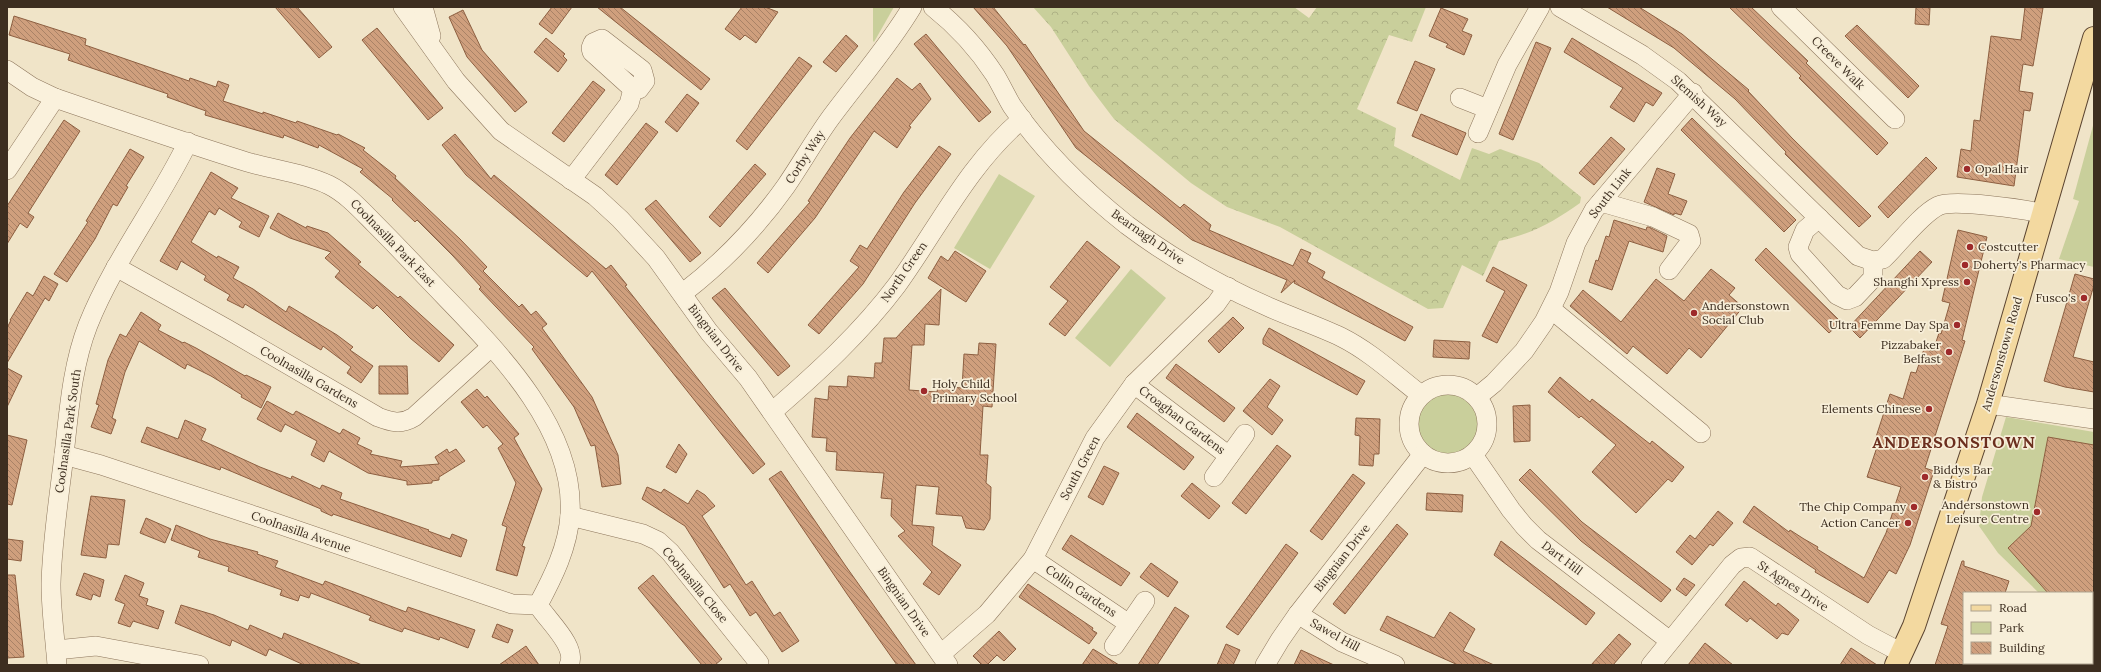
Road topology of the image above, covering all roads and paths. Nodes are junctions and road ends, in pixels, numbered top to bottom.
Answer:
1 (403, 7) edge
2 (423, 7) edge
3 (912, 7) edge
4 (933, 7) edge
5 (1540, 7) edge
6 (1560, 7) edge
7 (1787, 9) edge
8 (2094, 38) edge
9 (438, 54) junction
10 (7, 70) edge
11 (633, 89) dead end
12 (1693, 93) junction
13 (55, 98) junction
14 (1460, 98) dead end
15 (1488, 109) junction
16 (1022, 119) junction
17 (1895, 119) dead end
18 (1478, 133) dead end
19 (188, 142) junction
20 (7, 170) edge
21 (571, 180) junction
22 (1601, 202) junction
23 (2043, 214) junction
24 (1819, 218) junction
25 (1873, 261) junction
26 (116, 267) junction
27 (1669, 270) dead end
28 (1228, 287) junction
29 (683, 293) junction
30 (1551, 309) junction
31 (490, 347) junction
32 (1134, 384) junction
33 (1421, 395) junction
34 (1477, 397) junction
35 (1988, 404) junction
36 (772, 412) junction
37 (2094, 419) edge
38 (1701, 433) dead end
39 (1245, 434) dead end
40 (1423, 454) junction
41 (64, 455) junction
42 (1473, 455) junction
43 (1229, 456) junction
44 (1214, 476) dead end
45 (570, 516) junction
46 (1033, 559) junction
47 (1145, 601) dead end
48 (538, 605) junction
49 (1298, 614) junction
50 (1129, 624) junction
51 (1670, 641) junction
52 (1114, 646) dead end
53 (57, 658) edge
54 (1899, 659) edge
55 (945, 660) edge
56 (759, 663) dead end
57 (199, 665) edge
58 (569, 665) edge
59 (1266, 665) edge
60 (1395, 665) edge
61 (1651, 665) edge

1 - 9 street, Bingnian Drive
2 - 9 street, Bingnian Drive
3 - 29 street, Corby Way
4 - 16 street, Bearnagh Drive
5 - 15 street
6 - 12 street, Slemish Way
7 - 17 street, Creeve Walk
8 - 23 main road, Andersonstown Road
9 - 21 street, Bingnian Drive
10 - 13 street, Coolnasilla Park East
11 - 21 street
12 - 22 street, South Link
12 - 24 street, Slemish Way
13 - 19 street, Coolnasilla Park East
13 - 20 street
14 - 15 street
15 - 18 street
16 - 28 street, Bearnagh Drive
16 - 36 street, North Green
19 - 26 street, Coolnasilla Park South
19 - 31 street, Coolnasilla Park East
21 - 29 street, Bingnian Drive
22 - 27 street
22 - 30 street, South Link
23 - 25 street
23 - 35 main road, Andersonstown Road
24 - 25 street, Slemish Way
24 - 25 street
26 - 31 street, Coolnasilla Gardens
26 - 41 street, Coolnasilla Park South
28 - 32 street, South Green
28 - 33 street, Bearnagh Drive
29 - 36 street, Bingnian Drive
30 - 34 street, South Link
30 - 38 street
31 - 45 street, Coolnasilla Park East
32 - 43 street, Croaghan Gardens
32 - 46 street, South Green
33 - 34 street
33 - 40 street
34 - 42 street
35 - 37 street
35 - 54 main road, Andersonstown Road
36 - 55 street, Bingnian Drive
39 - 43 street
40 - 42 street
40 - 49 street, Bingnian Drive
41 - 48 street, Coolnasilla Avenue
41 - 53 street, Coolnasilla Park South
42 - 51 street, Dart Hill
43 - 44 street
45 - 48 street, Coolnasilla Park East
45 - 56 street, Coolnasilla Close
46 - 50 street, Collin Gardens
46 - 55 street, South Green
47 - 50 street, Collin Gardens
48 - 58 street
49 - 59 street, Bingnian Drive
49 - 60 street, Sawel Hill
50 - 52 street, Collin Gardens
51 - 54 street, St Agnes Drive
51 - 61 street, St Agnes Drive
53 - 57 street

